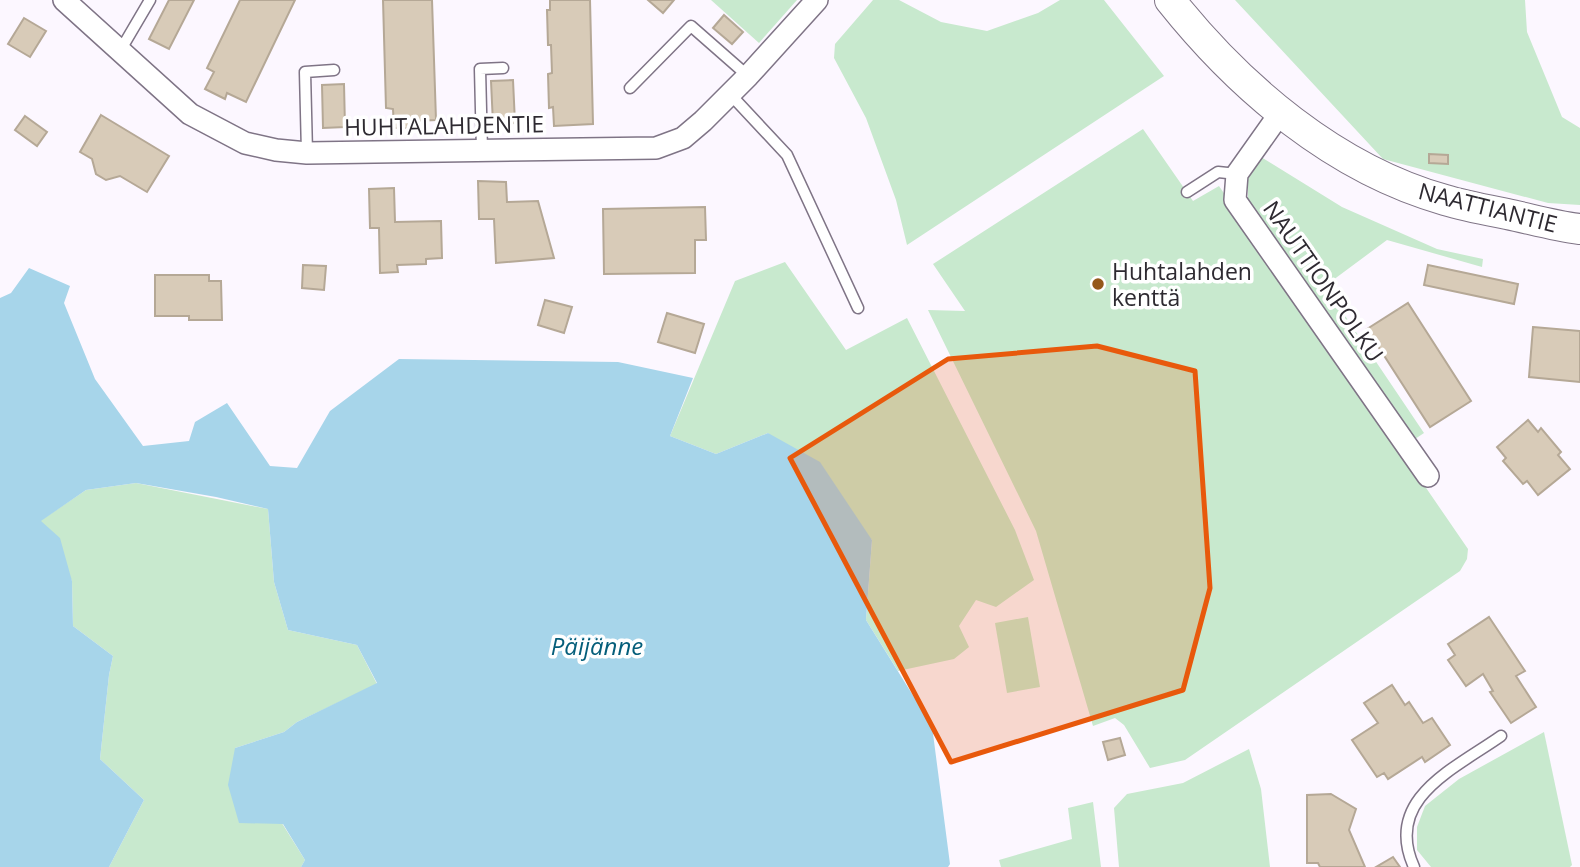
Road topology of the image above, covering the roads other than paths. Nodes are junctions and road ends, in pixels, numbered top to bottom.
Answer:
1 (64, 0) edge
2 (150, 0) edge
3 (817, 0) edge
4 (1170, 0) edge
5 (120, 51) junction
6 (503, 68) dead end
7 (334, 70) dead end
8 (748, 76) junction
9 (630, 88) dead end
10 (730, 94) junction
11 (1281, 112) junction
12 (482, 151) junction
13 (307, 153) junction
14 (1237, 174) junction
15 (1187, 192) dead end
16 (1580, 229) edge
17 (858, 308) dead end
18 (1428, 476) dead end
19 (1501, 736) dead end
20 (1414, 867) edge

1 - 5 street, HUHTALAHDENTIE
2 - 5 lane
3 - 8 street, HUHTALAHDENTIE
4 - 11 street, NAATTIANTIE
5 - 13 street, HUHTALAHDENTIE
6 - 12 lane
7 - 13 lane
8 - 9 lane
8 - 10 street, HUHTALAHDENTIE
10 - 12 street, HUHTALAHDENTIE
10 - 17 lane
11 - 14 street
11 - 16 street, NAATTIANTIE
12 - 13 street, HUHTALAHDENTIE
14 - 15 lane
14 - 18 street, NAUTTIONPOLKU
19 - 20 lane

